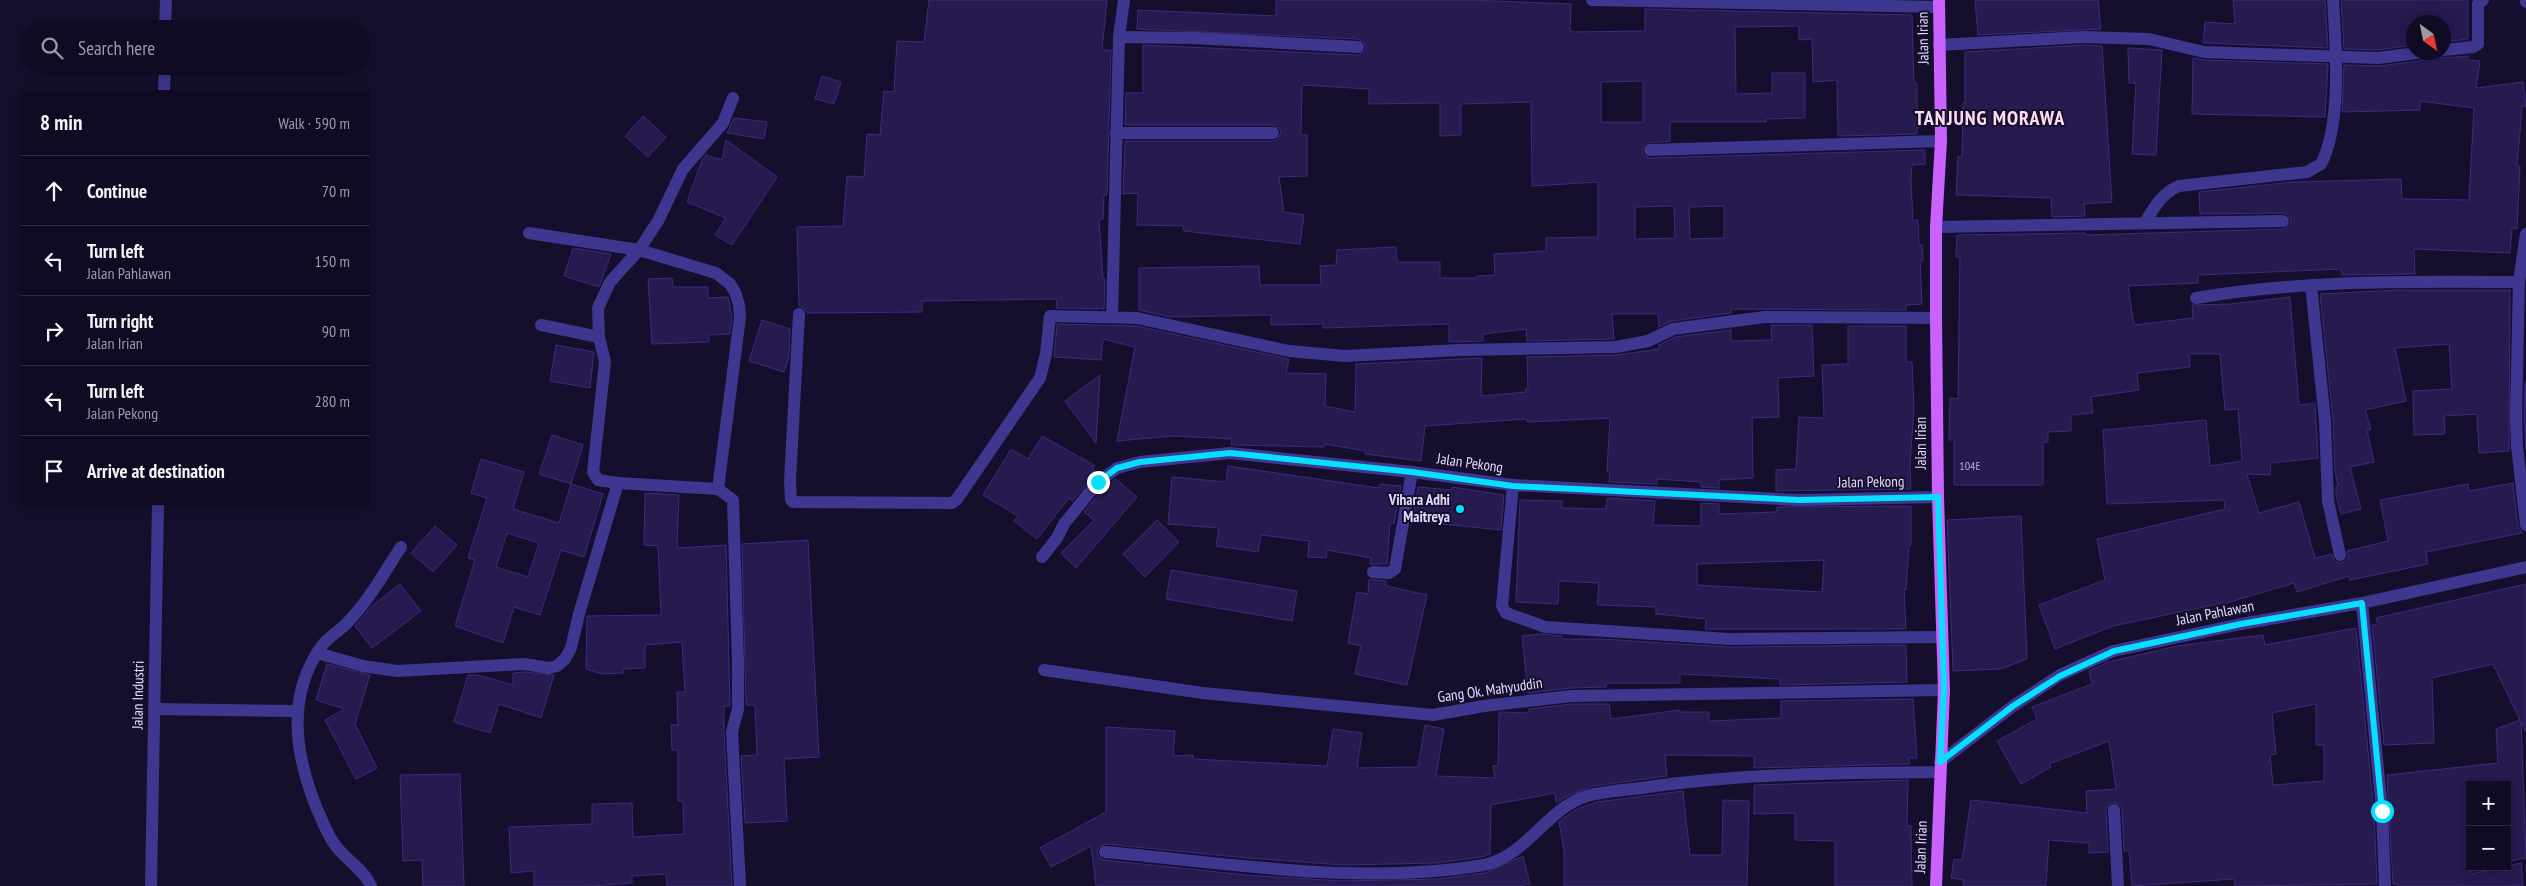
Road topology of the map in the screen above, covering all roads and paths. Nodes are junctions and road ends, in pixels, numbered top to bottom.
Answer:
1 (166, 0) edge
2 (1124, 0) edge
3 (1592, 0) edge
4 (2333, 0) edge
5 (2483, 0) edge
6 (1939, 3) edge
7 (165, 20) edge
8 (1120, 37) junction
9 (1939, 45) junction
10 (1358, 47) dead end
11 (2451, 49) edge
12 (2406, 54) edge
13 (2337, 57) junction
14 (164, 75) edge
15 (164, 90) edge
16 (733, 98) dead end
17 (1116, 133) junction
18 (1273, 133) dead end
19 (1941, 141) junction
20 (1650, 150) dead end
21 (2283, 221) dead end
22 (2145, 223) junction
23 (1936, 227) junction
24 (529, 233) dead end
25 (2526, 234) edge
26 (639, 250) junction
27 (2519, 282) junction
28 (2311, 285) junction
29 (2196, 298) dead end
30 (799, 314) dead end
31 (1112, 317) junction
32 (1936, 318) junction
33 (541, 325) dead end
34 (599, 337) junction
35 (1412, 472) junction
36 (618, 483) junction
37 (1513, 486) junction
38 (718, 488) junction
39 (1938, 497) junction
40 (158, 505) edge
41 (2526, 525) edge
42 (401, 547) dead end
43 (2340, 555) dead end
44 (1042, 557) dead end
45 (2526, 567) edge
46 (1373, 572) dead end
47 (2362, 603) junction
48 (1942, 637) junction
49 (317, 653) junction
50 (1044, 670) dead end
51 (1944, 690) junction
52 (154, 709) junction
53 (297, 711) junction
54 (1940, 767) junction
55 (2114, 810) dead end
56 (1105, 852) dead end
57 (150, 886) edge
58 (371, 886) edge
59 (740, 886) edge
60 (1936, 886) edge
61 (2118, 886) edge
62 (2385, 886) edge

1 - 7 street
2 - 8 street
3 - 6 street
4 - 13 street
5 - 11 street
6 - 9 main road, Jalan Irian
8 - 10 street
8 - 17 street
9 - 13 street
9 - 19 main road, Jalan Irian
12 - 13 street
13 - 22 street
14 - 15 street
16 - 26 street
17 - 18 street
17 - 31 street
19 - 20 street
19 - 23 main road, Jalan Irian
21 - 22 street
22 - 23 street
23 - 32 main road, Jalan Irian
24 - 26 street
25 - 27 street
26 - 34 street
26 - 38 street
27 - 28 street
27 - 41 street
28 - 29 street
28 - 43 street
30 - 31 street
31 - 32 street
32 - 39 main road, Jalan Irian
33 - 34 street
34 - 36 street
35 - 37 street, Jalan Pekong
35 - 44 street, Jalan Pekong
35 - 46 street
36 - 38 street
36 - 49 street
37 - 39 street, Jalan Pekong
37 - 48 street
38 - 59 street
39 - 48 main road, Jalan Irian
40 - 52 street, Jalan Industri
42 - 49 street
45 - 47 street, Jalan Pahlawan
47 - 54 street, Jalan Pahlawan
47 - 62 street
48 - 51 main road, Jalan Irian
49 - 53 street
50 - 51 street, Gang Ok. Mahyuddin
51 - 54 main road, Jalan Irian
52 - 53 street
52 - 57 street, Jalan Industri
53 - 58 street
54 - 56 street
54 - 60 main road, Jalan Irian
55 - 61 street

